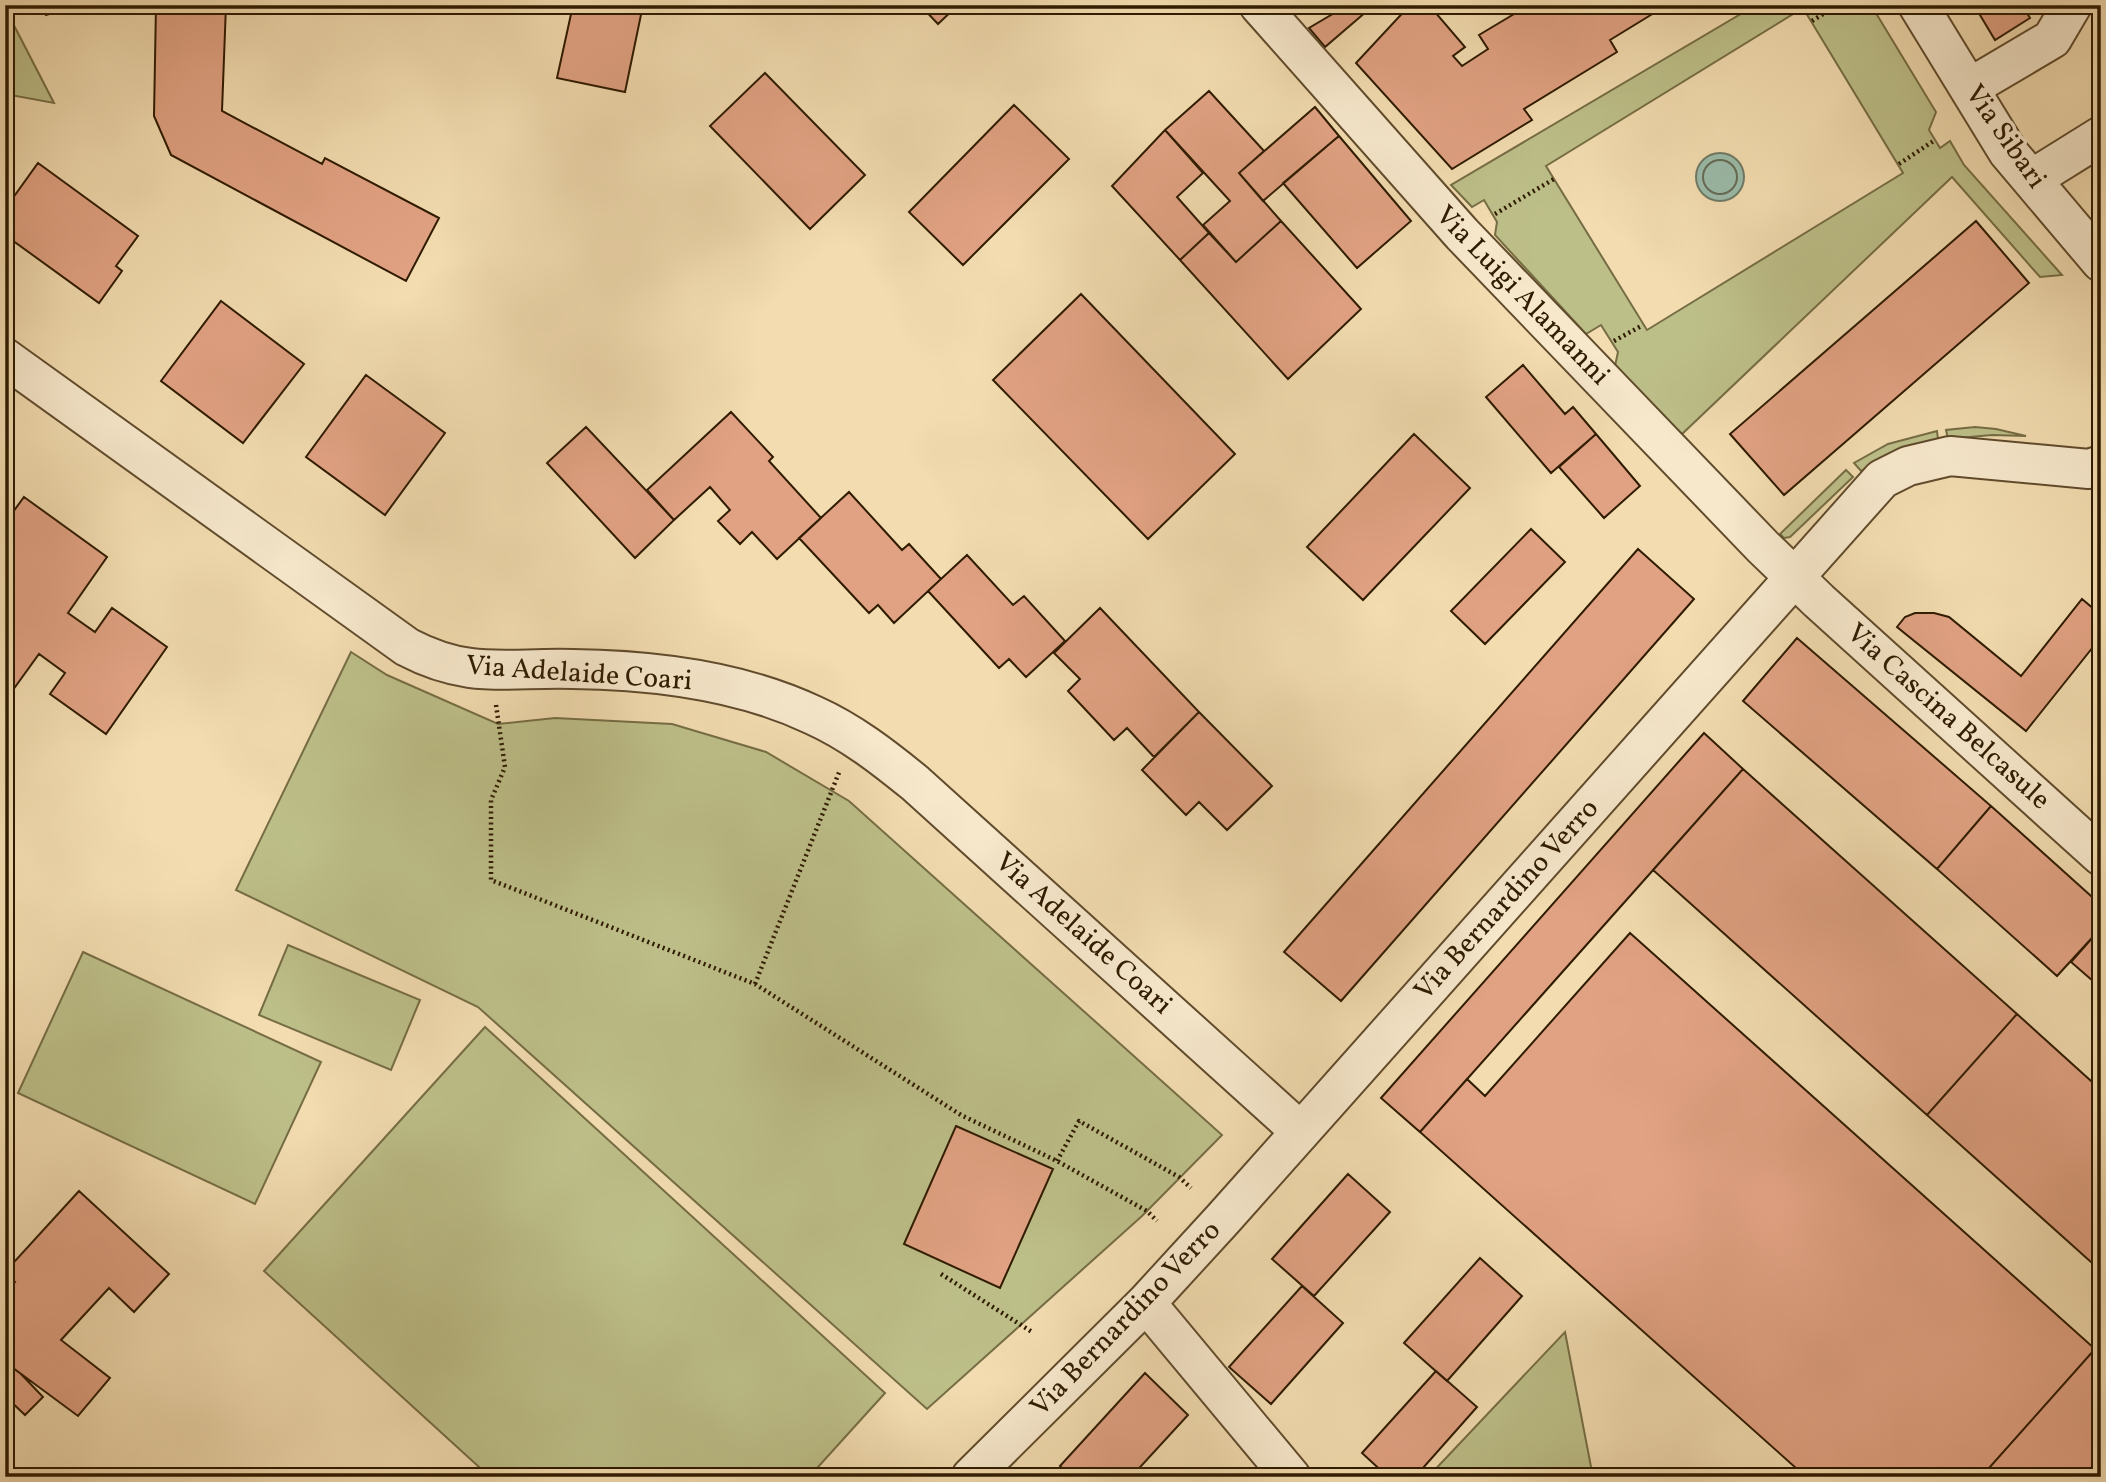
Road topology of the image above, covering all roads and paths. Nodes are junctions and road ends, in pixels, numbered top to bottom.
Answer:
1 (1259, 5) edge
2 (1837, 5) edge
3 (1918, 5) edge
4 (2071, 5) edge
5 (1812, 21) dead end
6 (1969, 88) junction
7 (2101, 136) edge
8 (1936, 140) dead end
9 (1899, 164) dead end
10 (1554, 178) dead end
11 (2032, 179) junction
12 (1462, 234) junction
13 (2101, 262) edge
14 (1643, 325) dead end
15 (1611, 342) dead end
16 (5, 358) edge
17 (2101, 465) edge
18 (1794, 578) junction
19 (496, 704) dead end
20 (853, 737) junction
21 (2101, 856) edge
22 (755, 984) junction
23 (1300, 1130) junction
24 (1057, 1160) junction
25 (1191, 1188) dead end
26 (1157, 1221) dead end
27 (942, 1274) dead end
28 (1146, 1303) junction
29 (1032, 1332) dead end
30 (971, 1477) edge
31 (1291, 1477) edge

1 - 12 street, Via Luigi Alamanni
2 - 5 path
3 - 6 street, Via Sibari
4 - 6 street
6 - 11 street, Via Sibari
7 - 11 street
8 - 9 path
10 - 12 path
11 - 13 street, Via Sibari
12 - 18 street, Via Luigi Alamanni
14 - 15 path
16 - 20 street, Via Adelaide Coari
17 - 18 street, Via Bernardino Verro
18 - 21 street, Via Cascina Belcasule
18 - 23 street, Via Bernardino Verro
19 - 22 path
20 - 22 path
20 - 23 street, Via Adelaide Coari
22 - 24 path
23 - 28 street, Via Bernardino Verro
24 - 25 path
24 - 26 path
27 - 29 path
28 - 30 street, Via Bernardino Verro
28 - 31 street

